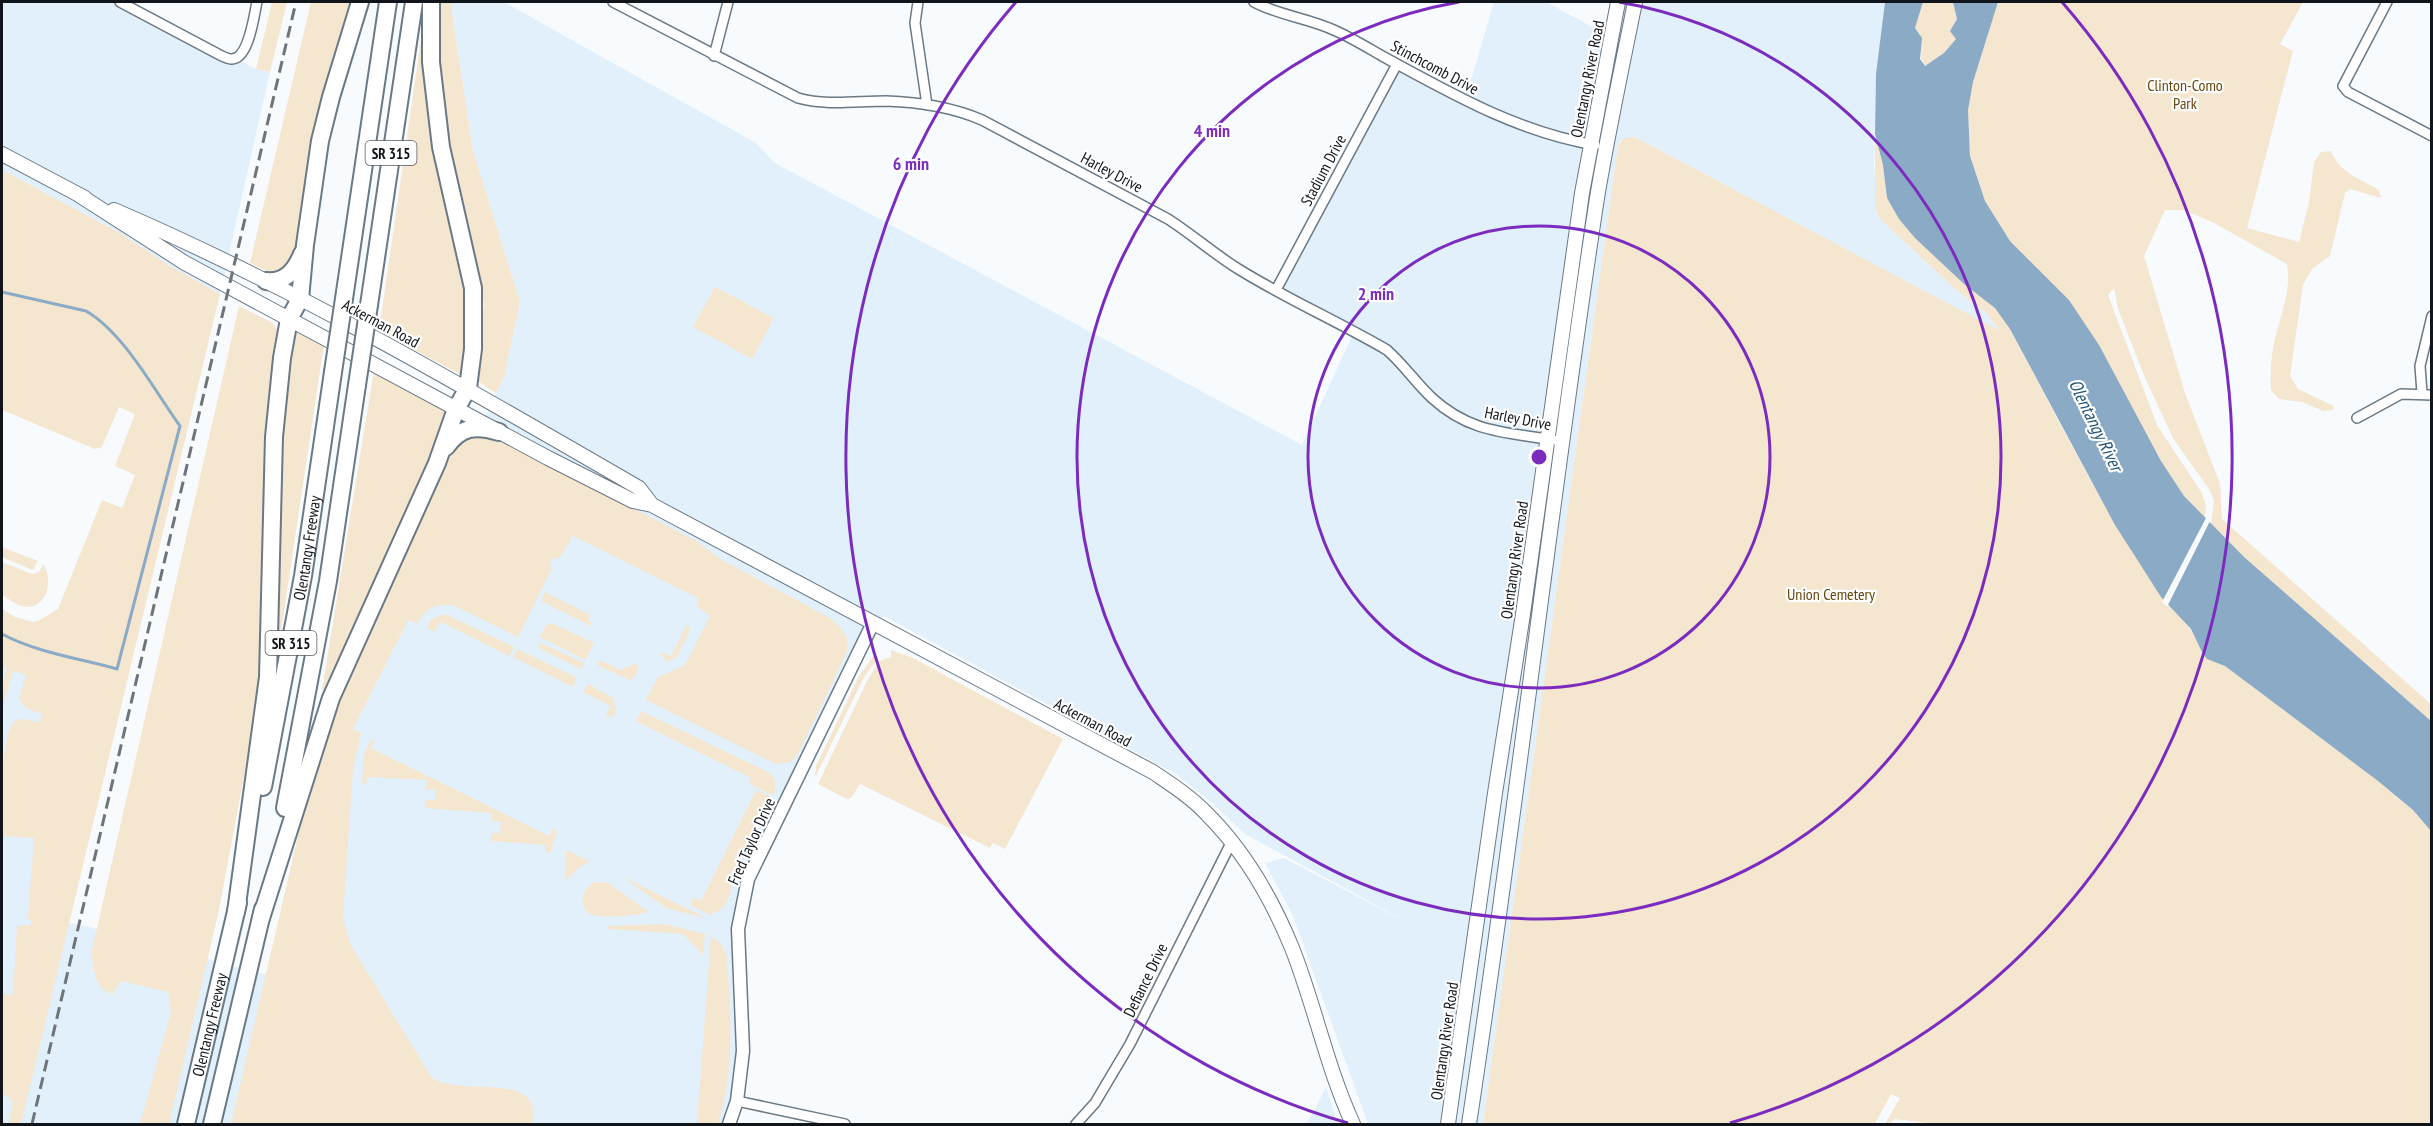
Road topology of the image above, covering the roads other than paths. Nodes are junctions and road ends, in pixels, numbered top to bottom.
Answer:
1 (120, 2) edge
2 (257, 2) edge
3 (360, 2) edge
4 (388, 2) edge
5 (414, 2) edge
6 (431, 2) edge
7 (613, 2) edge
8 (728, 2) edge
9 (918, 2) edge
10 (1254, 2) edge
11 (1618, 2) edge
12 (1635, 2) edge
13 (2387, 2) edge
14 (714, 56) junction
15 (1397, 64) junction
16 (927, 105) junction
17 (2432, 136) edge
18 (1591, 145) junction
19 (1607, 147) junction
20 (2, 154) edge
21 (79, 195) junction
22 (305, 245) junction
23 (266, 281) junction
24 (1276, 290) junction
25 (300, 299) junction
26 (2432, 316) edge
27 (289, 319) junction
28 (468, 388) junction
29 (2427, 394) edge
30 (456, 409) junction
31 (2356, 418) dead end
32 (499, 432) junction
33 (1547, 439) junction
34 (1563, 442) junction
35 (437, 463) junction
36 (652, 505) junction
37 (873, 623) junction
38 (1231, 843) junction
39 (236, 912) junction
40 (261, 918) junction
41 (737, 1101) junction
42 (186, 1125) edge
43 (212, 1125) edge
44 (729, 1125) edge
45 (845, 1125) edge
46 (1076, 1125) edge
47 (1353, 1125) edge
48 (1448, 1125) edge
49 (1469, 1125) edge

1 - 2 street
3 - 22 highway
4 - 39 highway, Olentangy Freeway / SR 315, bridge
5 - 40 highway, Olentangy Freeway / SR 315, bridge
6 - 28 highway
7 - 14 street, Harley Drive
8 - 14 street
9 - 16 street
10 - 15 street, Stinchcomb Drive
11 - 18 main road, Olentangy River Road
12 - 19 main road, Olentangy River Road
13 - 17 street
14 - 16 street, Harley Drive
15 - 18 street, Stinchcomb Drive
15 - 24 street, Stadium Drive
16 - 24 street, Harley Drive
18 - 19 street, Stinchcomb Drive
18 - 33 main road, Olentangy River Road
19 - 34 main road, Olentangy River Road
20 - 21 main road, Ackerman Road
21 - 23 main road, Ackerman Road
21 - 27 main road, Ackerman Road
22 - 23 highway
22 - 25 highway
23 - 25 main road, Ackerman Road
24 - 33 street, Harley Drive
25 - 27 highway
25 - 28 main road, Ackerman Road
26 - 29 street
27 - 30 main road, Ackerman Road
27 - 39 highway
28 - 30 highway
28 - 36 main road, Ackerman Road
29 - 31 street
30 - 32 main road, Ackerman Road
30 - 35 highway
32 - 35 highway
32 - 36 main road, Ackerman Road
33 - 34 street, Harley Drive
33 - 48 main road, Olentangy River Road
34 - 49 main road, Olentangy River Road
35 - 40 highway
36 - 37 main road, Ackerman Road
37 - 38 main road, Ackerman Road
37 - 41 street, Fred Taylor Drive
38 - 46 street, Defiance Drive
38 - 47 main road, Ackerman Road
39 - 42 highway, Olentangy Freeway / SR 315
40 - 43 highway, Olentangy Freeway / SR 315
41 - 44 street, Fred Taylor Drive
41 - 45 street

